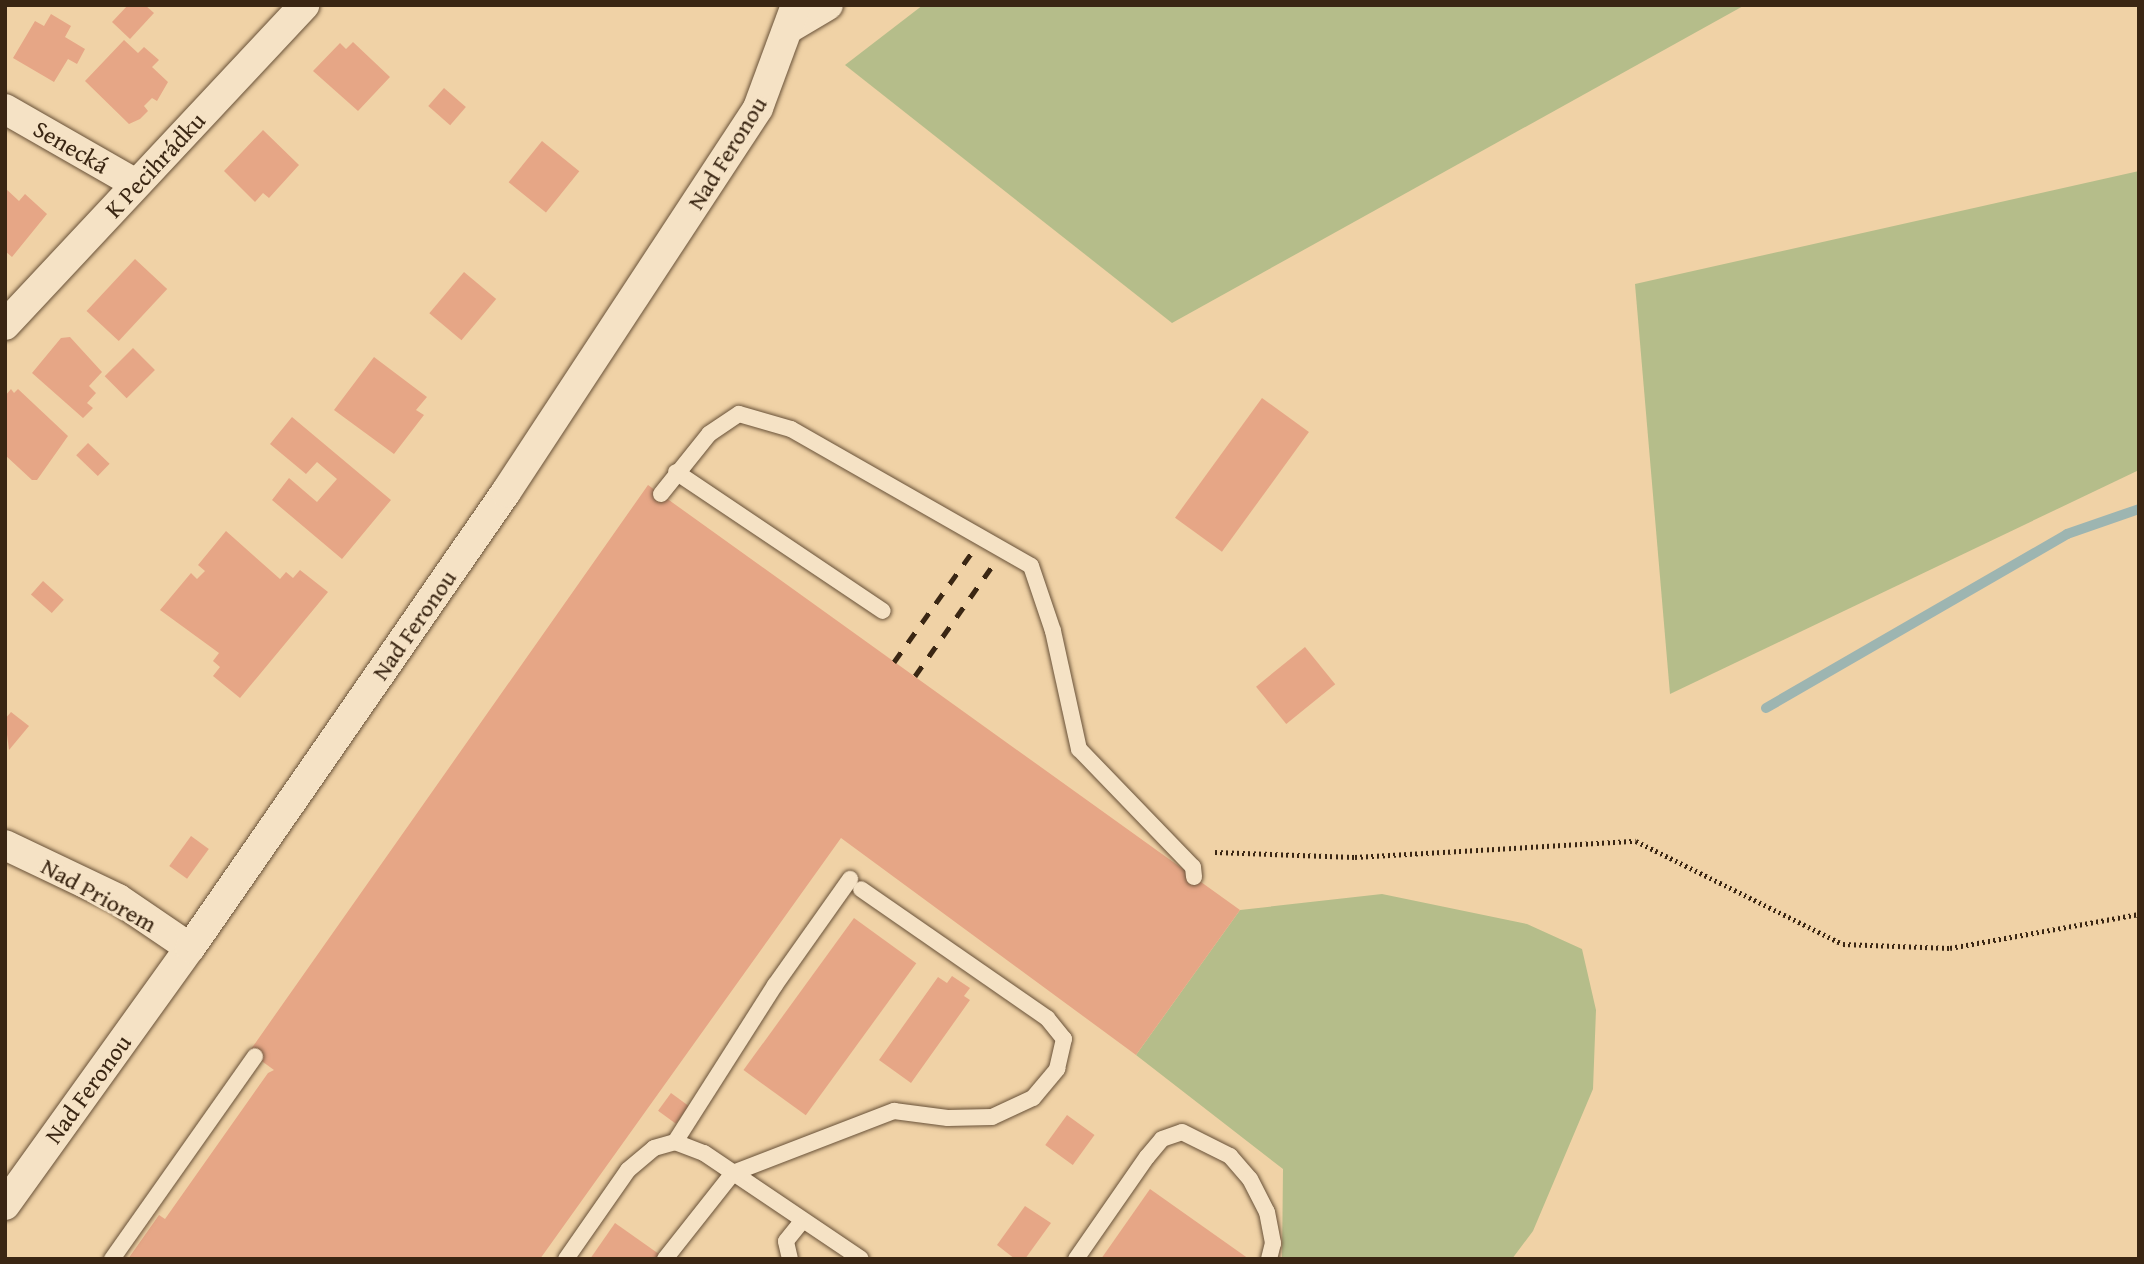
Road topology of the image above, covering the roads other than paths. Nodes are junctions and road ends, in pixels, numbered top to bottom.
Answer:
1 (304, 5) edge
2 (828, 5) edge
3 (793, 16) edge
4 (5, 109) edge
5 (136, 184) junction
6 (5, 325) edge
7 (676, 472) junction
8 (660, 494) dead end
9 (883, 611) dead end
10 (5, 845) edge
11 (1194, 877) dead end
12 (190, 948) junction
13 (255, 1056) dead end
14 (675, 1142) junction
15 (733, 1173) junction
16 (5, 1205) edge
17 (802, 1221) junction
18 (112, 1259) edge
19 (566, 1259) edge
20 (665, 1259) edge
21 (790, 1259) edge
22 (861, 1259) edge
23 (1076, 1259) edge
24 (1269, 1259) edge

1 - 5 street, K Pecihrádku
2 - 3 street
3 - 12 street, Nad Feronou
4 - 5 street, Senecká
5 - 6 street, K Pecihrádku
7 - 8 lane
7 - 9 lane
7 - 11 lane
10 - 12 street, Nad Priorem
12 - 16 street, Nad Feronou
13 - 18 lane
14 - 15 lane
14 - 15 lane
14 - 19 lane
15 - 17 lane
15 - 20 lane
17 - 21 lane
17 - 22 lane
23 - 24 lane

